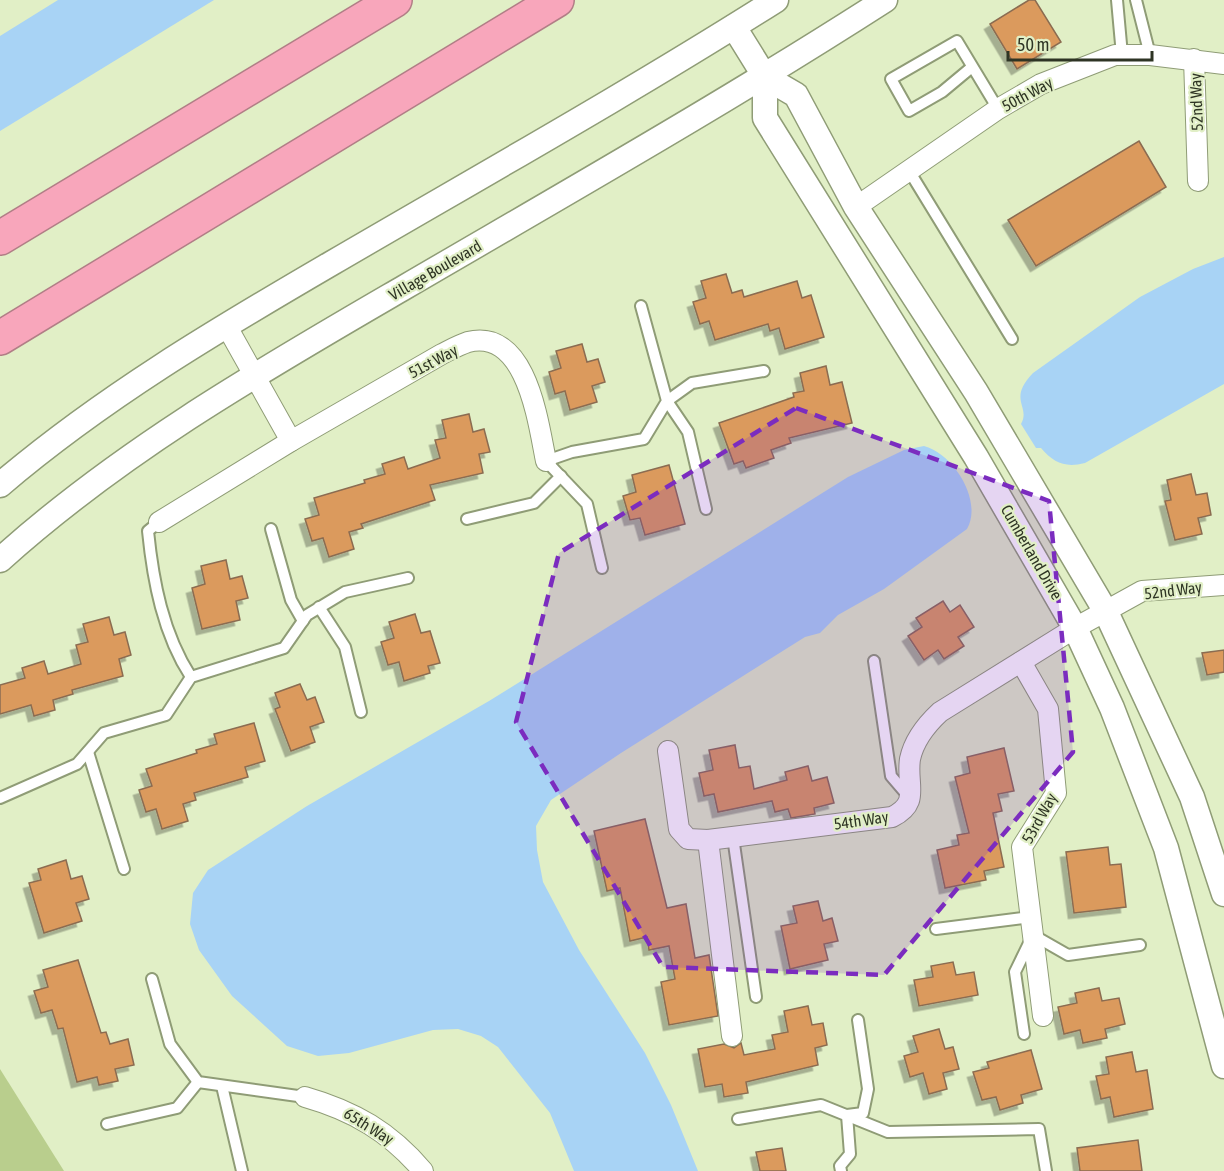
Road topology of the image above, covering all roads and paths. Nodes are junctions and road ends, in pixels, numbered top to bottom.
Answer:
1 (395, 0) edge
2 (557, 0) edge
3 (776, 0) edge
4 (885, 0) edge
5 (1117, 0) edge
6 (1136, 0) edge
7 (734, 27) junction
8 (1122, 55) junction
9 (1150, 55) junction
10 (1194, 59) junction
11 (1224, 64) edge
12 (972, 67) junction
13 (765, 77) junction
14 (998, 109) junction
15 (909, 169) junction
16 (1198, 181) dead end
17 (856, 207) junction
18 (0, 238) edge
19 (642, 306) dead end
20 (226, 325) junction
21 (0, 338) edge
22 (1012, 339) dead end
23 (764, 371) dead end
24 (256, 374) junction
25 (667, 401) junction
26 (291, 441) junction
27 (546, 461) junction
28 (561, 476) junction
29 (0, 485) edge
30 (706, 509) dead end
31 (467, 519) dead end
32 (159, 522) joint
33 (271, 529) dead end
34 (0, 560) edge
35 (602, 568) dead end
36 (408, 578) dead end
37 (1224, 585) edge
38 (319, 607) junction
39 (1091, 619) junction
40 (303, 621) junction
41 (874, 661) dead end
42 (1021, 662) junction
43 (191, 677) junction
44 (361, 712) dead end
45 (88, 752) junction
46 (668, 752) dead end
47 (0, 798) edge
48 (911, 799) junction
49 (733, 837) junction
50 (708, 840) junction
51 (124, 869) dead end
52 (1224, 894) edge
53 (1032, 926) junction
54 (936, 929) dead end
55 (1140, 945) dead end
56 (152, 979) dead end
57 (756, 997) dead end
58 (1043, 1016) dead end
59 (858, 1020) dead end
60 (1024, 1034) dead end
61 (732, 1036) dead end
62 (1224, 1066) edge
63 (198, 1082) junction
64 (222, 1086) junction
65 (305, 1097) joint
66 (847, 1115) junction
67 (738, 1119) dead end
68 (106, 1124) dead end
69 (242, 1171) edge
70 (423, 1171) edge
71 (841, 1171) edge
72 (1046, 1171) edge

1 - 18 highway
2 - 21 highway
3 - 7 street
4 - 13 street, Village Boulevard
5 - 8 lane
6 - 9 lane
7 - 13 street, Cumberland Drive
7 - 20 street
8 - 9 street, 50th Way
8 - 14 street, 50th Way
9 - 10 street, 50th Way
10 - 11 street, 50th Way
10 - 16 street, 52nd Way
12 - 12 lane
12 - 14 lane
13 - 17 street, Cumberland Drive
13 - 24 street, Village Boulevard
13 - 39 street, Cumberland Drive
14 - 15 street, 50th Way
15 - 17 street, 50th Way
15 - 22 lane
17 - 39 street, Cumberland Drive
19 - 25 lane
20 - 24 street
20 - 29 street
23 - 25 lane
24 - 26 street
24 - 34 street, Village Boulevard
25 - 27 lane
25 - 30 lane
26 - 27 street, 51st Way
26 - 32 street, 51st Way
27 - 28 lane
28 - 31 lane
28 - 35 lane
32 - 43 lane
33 - 40 lane
36 - 38 lane
37 - 39 street, 52nd Way
38 - 40 lane
38 - 44 lane
39 - 42 street
39 - 52 street, Cumberland Drive
39 - 62 street, Cumberland Drive
40 - 43 lane
41 - 48 lane
42 - 48 street
42 - 53 street, 53rd Way
43 - 45 lane
45 - 47 lane
45 - 51 lane
46 - 50 street, 54th Way
48 - 49 street, 54th Way
49 - 50 street, 54th Way
49 - 57 lane
50 - 61 street
53 - 54 lane
53 - 55 lane
53 - 58 street, 53rd Way
53 - 60 lane
56 - 63 lane
59 - 66 lane
63 - 64 lane
63 - 68 lane
64 - 65 lane
64 - 69 lane
65 - 70 street, 65th Way
66 - 67 lane
66 - 71 lane
66 - 72 lane

